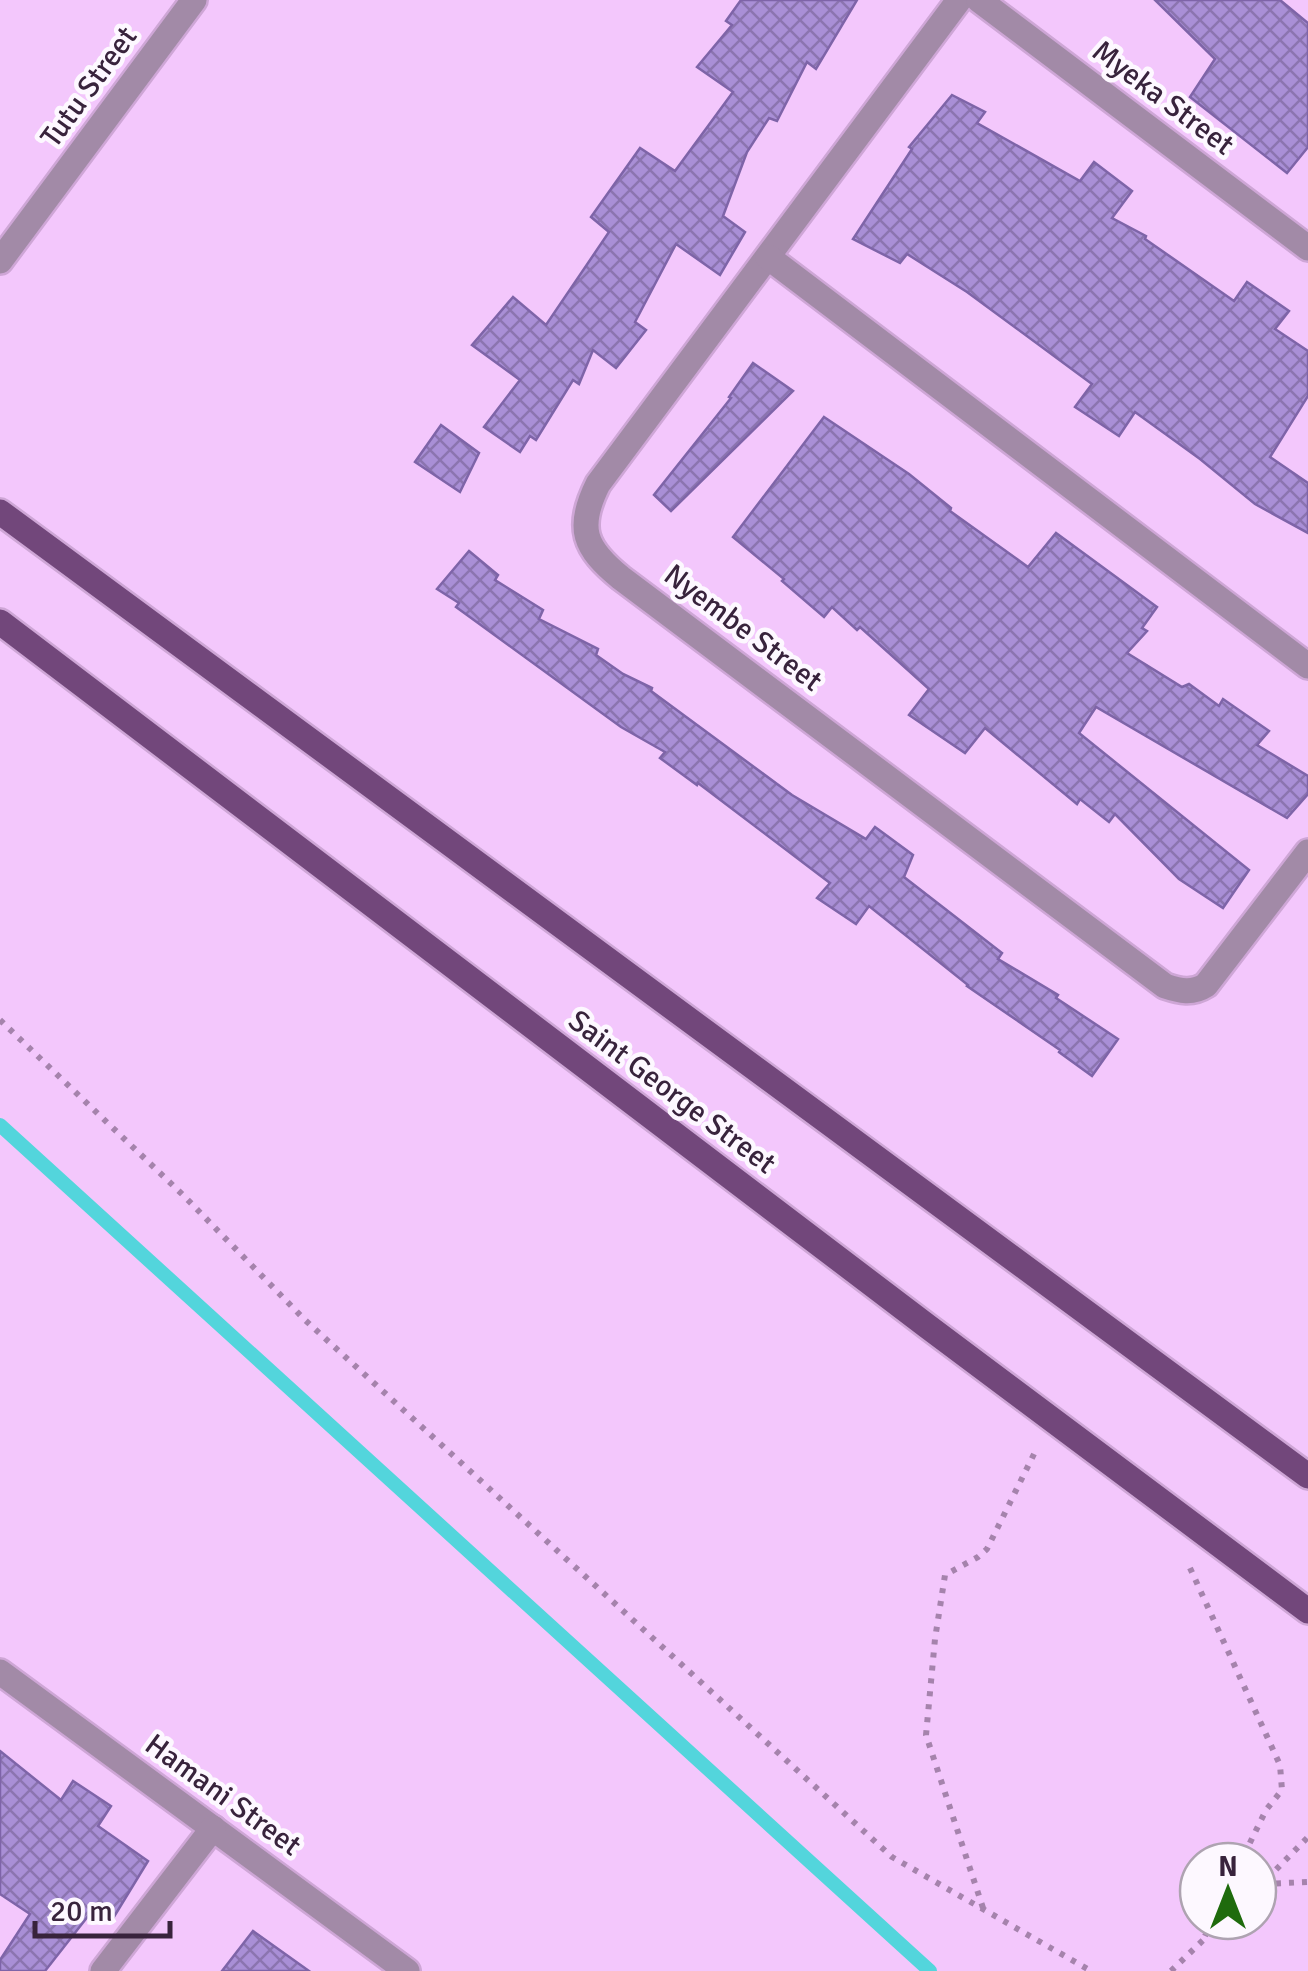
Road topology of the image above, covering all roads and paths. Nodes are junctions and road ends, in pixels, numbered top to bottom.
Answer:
1 (194, 0) edge
2 (959, 0) edge
3 (979, 0) edge
4 (1308, 248) edge
5 (768, 257) junction
6 (0, 261) edge
7 (0, 512) edge
8 (0, 622) edge
9 (1308, 666) edge
10 (1308, 852) edge
11 (0, 1020) edge
12 (1034, 1452) dead end
13 (1308, 1476) edge
14 (1189, 1566) dead end
15 (1308, 1610) edge
16 (0, 1672) edge
17 (213, 1828) junction
18 (1308, 1838) edge
19 (1251, 1841) edge
20 (1278, 1868) edge
21 (1308, 1882) edge
22 (1278, 1884) edge
23 (983, 1909) junction
24 (1202, 1942) edge
25 (103, 1971) edge
26 (407, 1971) edge
27 (1092, 1971) edge
28 (1171, 1971) edge

1 - 6 street, Tutu Street
2 - 5 street, Nyembe Street
3 - 4 street, Myeka Street
5 - 9 street
5 - 10 street, Nyembe Street
7 - 13 main road
8 - 15 main road, Saint George Street
11 - 23 path
12 - 23 path
14 - 19 path
16 - 17 street, Hamani Street
17 - 25 street
17 - 26 street, Hamani Street
18 - 20 path
21 - 22 path
23 - 27 path
24 - 28 path

